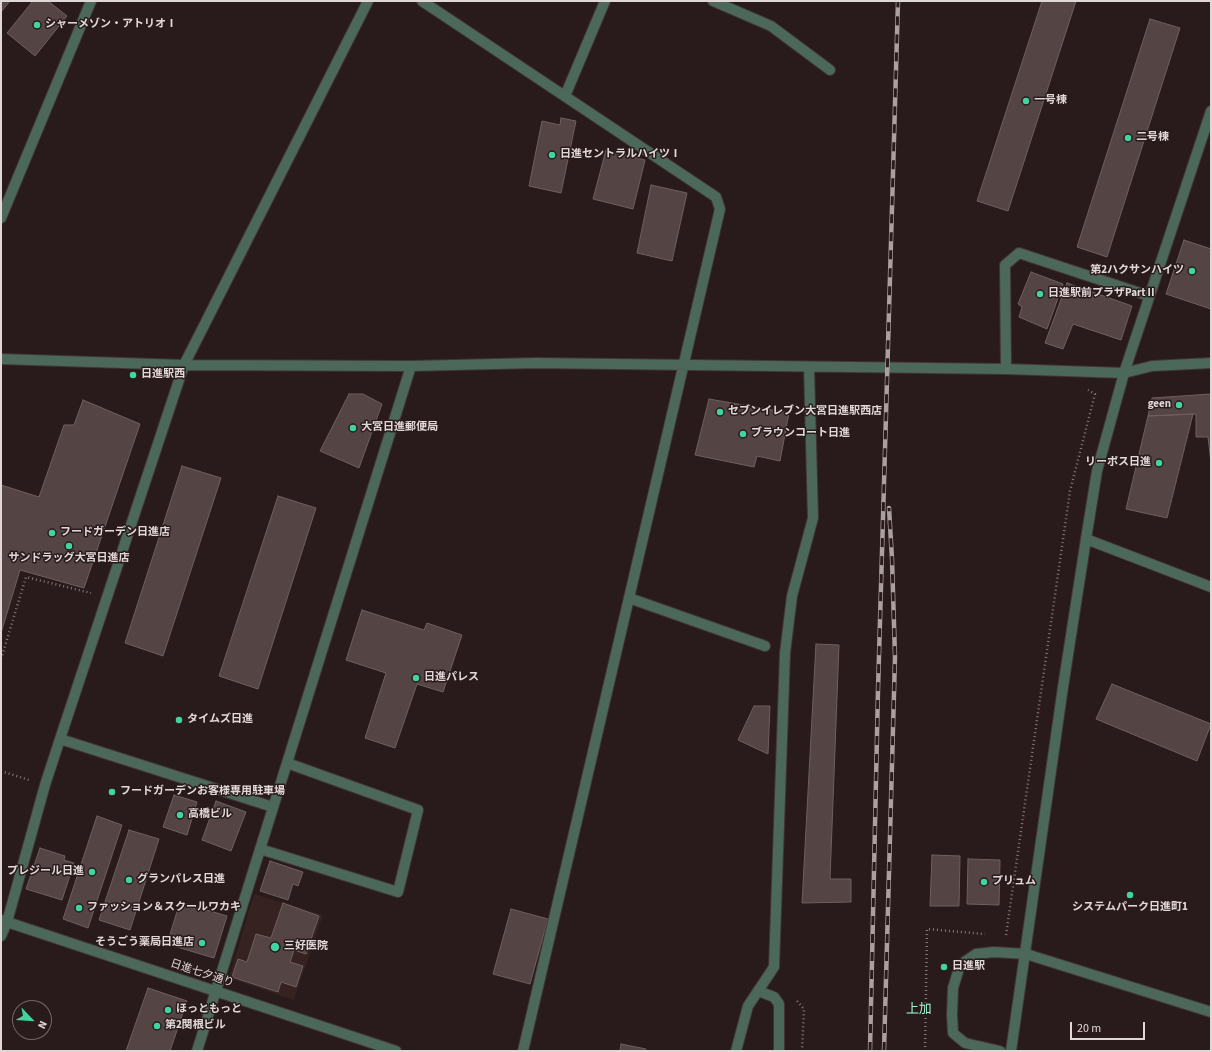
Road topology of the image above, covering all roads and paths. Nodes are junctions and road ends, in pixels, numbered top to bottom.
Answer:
1 (91, 1) edge
2 (368, 1) edge
3 (422, 1) edge
4 (605, 1) edge
5 (713, 1) edge
6 (830, 70) dead end
7 (565, 96) junction
8 (1211, 111) edge
9 (1, 218) edge
10 (1149, 296) junction
11 (1, 358) edge
12 (1211, 363) edge
13 (184, 365) junction
14 (411, 366) junction
15 (684, 366) junction
16 (810, 367) junction
17 (1006, 369) junction
18 (1124, 373) junction
19 (1085, 389) dead end
20 (1086, 540) junction
21 (1211, 587) edge
22 (107, 597) junction
23 (629, 598) junction
24 (765, 646) dead end
25 (1, 659) edge
26 (60, 738) junction
27 (287, 763) junction
28 (1, 771) edge
29 (45, 785) junction
30 (273, 807) junction
31 (260, 849) junction
32 (4, 921) edge
33 (990, 934) dead end
34 (998, 935) dead end
35 (1, 936) edge
36 (1026, 954) junction
37 (758, 991) junction
38 (216, 992) junction
39 (1211, 1012) edge
40 (197, 1051) edge
41 (396, 1051) edge
42 (523, 1051) edge
43 (736, 1051) edge
44 (779, 1051) edge
45 (925, 1051) edge
46 (1000, 1051) edge
47 (1011, 1051) edge

1 - 9 street
2 - 13 street
3 - 7 street
4 - 7 street
5 - 6 street
7 - 15 street
8 - 10 street
10 - 17 street
10 - 18 street
11 - 13 street
12 - 18 street
13 - 14 street
13 - 22 street
14 - 15 street
14 - 27 street
15 - 16 street
15 - 23 street
16 - 17 street
16 - 37 street
17 - 18 street
18 - 20 street
19 - 34 path
20 - 21 street
20 - 36 street
22 - 25 path
22 - 26 street
23 - 24 street
23 - 42 street
26 - 29 street
26 - 30 street
27 - 30 street
27 - 31 street
28 - 29 path
29 - 32 street
30 - 31 street
31 - 38 street
32 - 35 street
32 - 38 street, 日進七夕通り
33 - 45 path
36 - 39 street
36 - 46 street
36 - 47 street
37 - 43 street
37 - 44 street
38 - 40 street
38 - 41 street, 日進七夕通り

